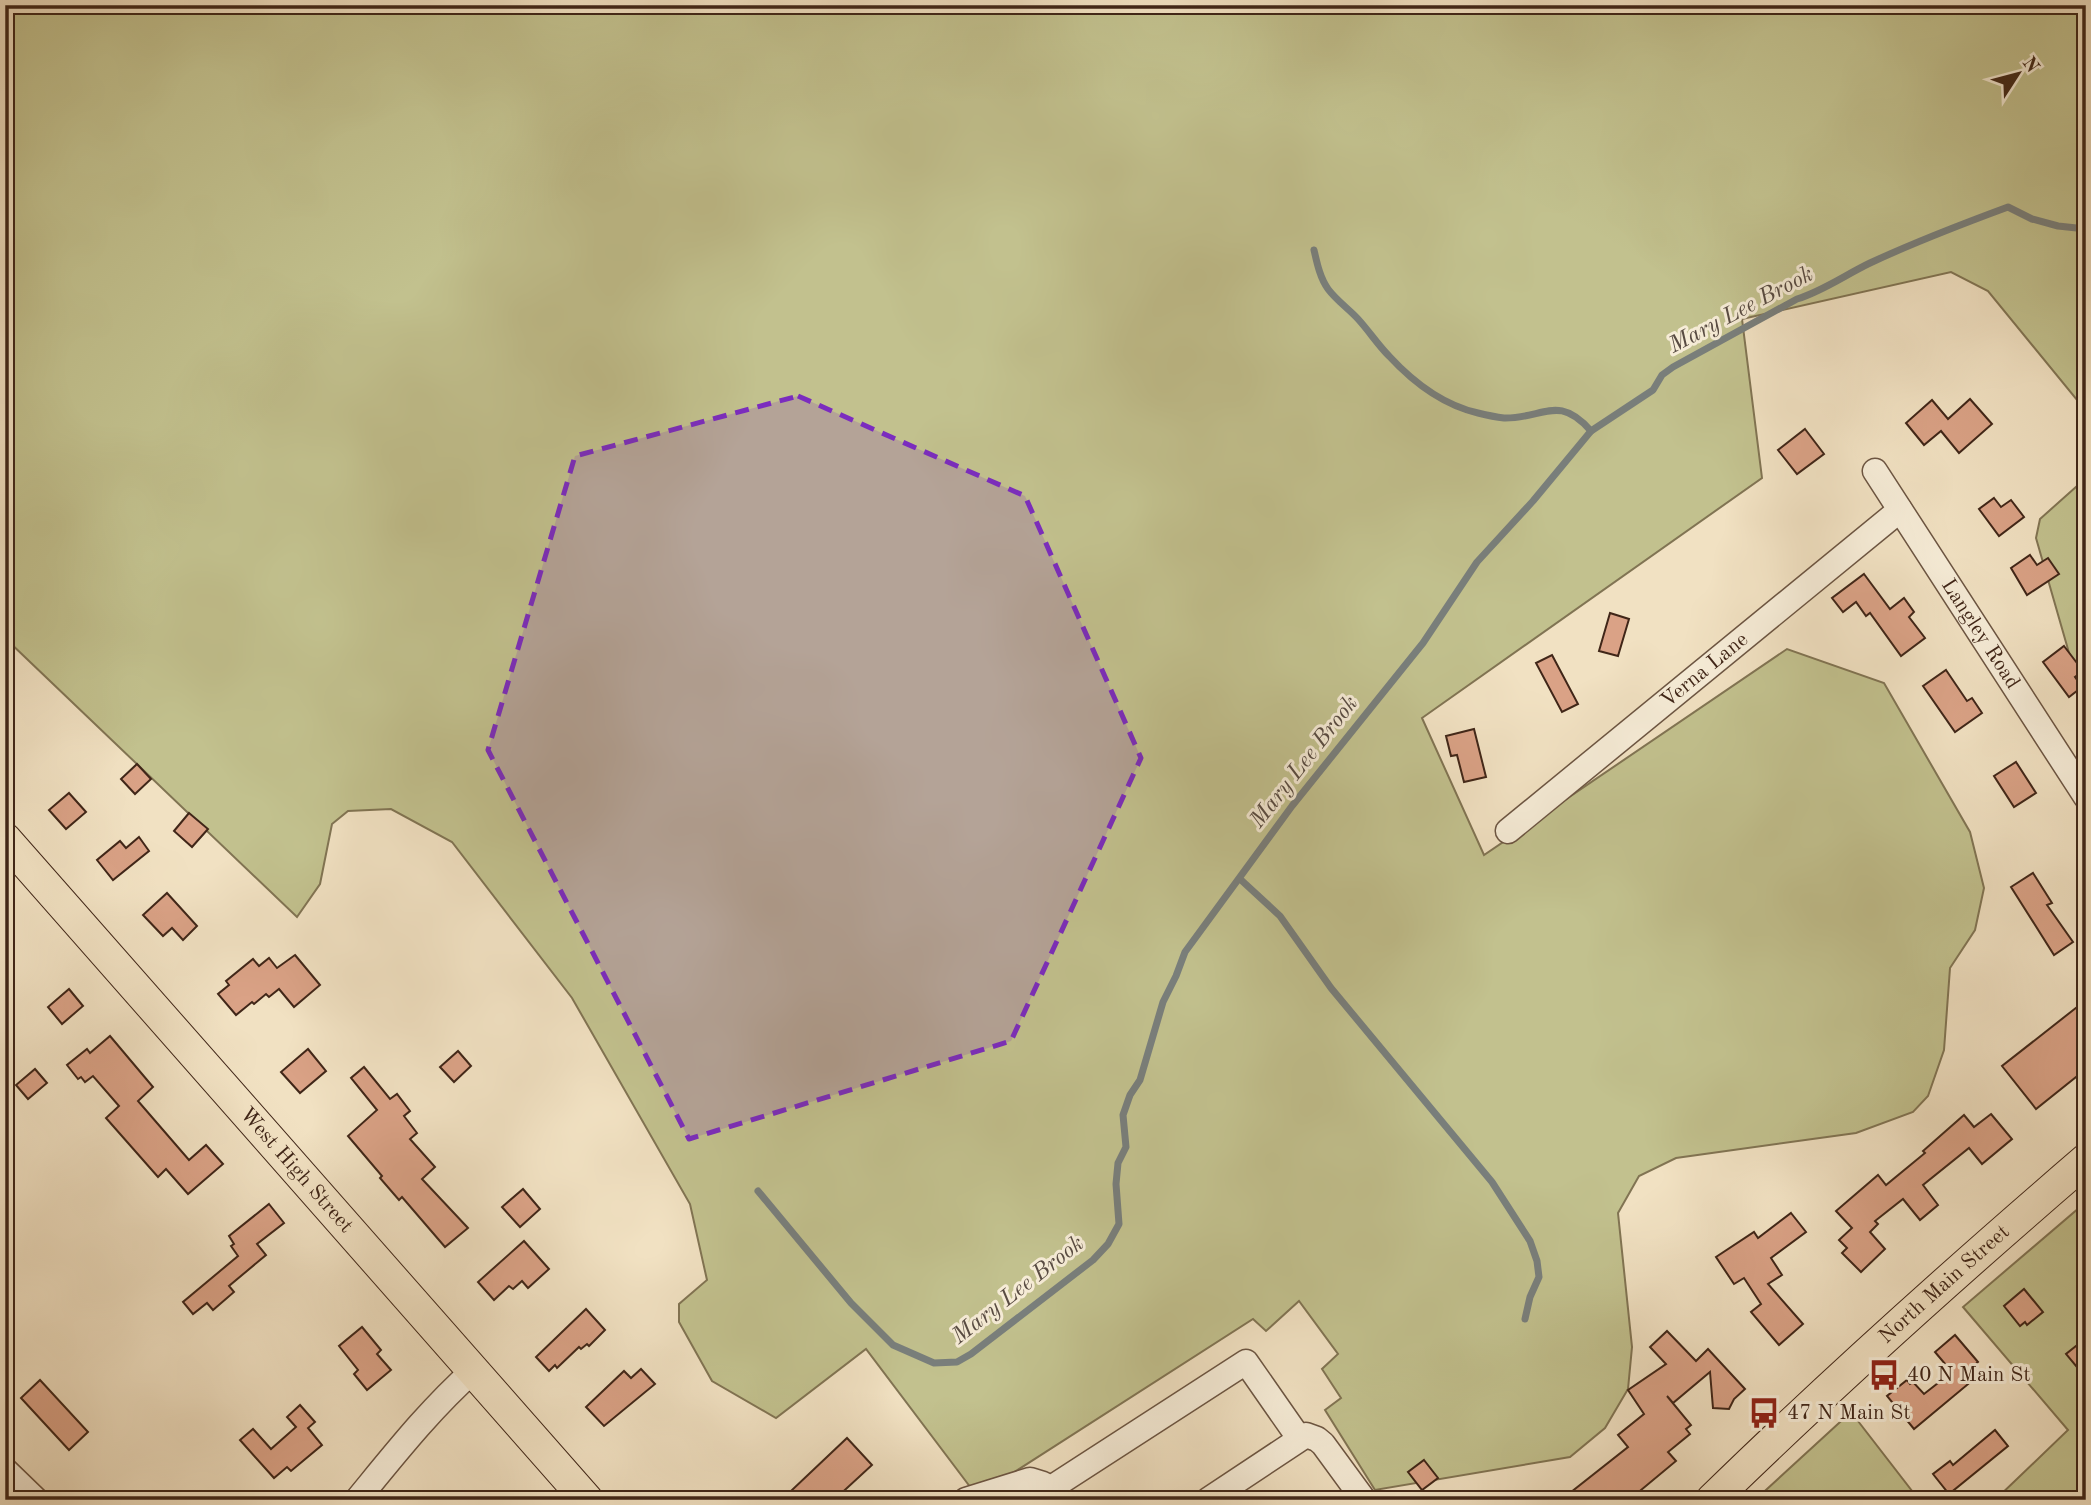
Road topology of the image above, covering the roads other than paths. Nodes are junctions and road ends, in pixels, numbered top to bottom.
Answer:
1 (1875, 471) dead end
2 (1900, 510) junction
3 (2086, 797) edge
4 (1508, 831) dead end
5 (5, 839) edge
6 (2086, 1160) edge
7 (474, 1370) junction
8 (1299, 1438) junction
9 (5, 1470) edge
10 (1051, 1495) edge
11 (36, 1500) edge
12 (357, 1500) edge
13 (587, 1500) edge
14 (966, 1500) edge
15 (1208, 1500) edge
16 (1364, 1500) edge
17 (1712, 1500) edge

1 - 2 street, Langley Road
2 - 3 street, Langley Road
2 - 4 street, Verna Lane
5 - 7 main road, West High Street
6 - 17 main road, North Main Street
7 - 12 street
7 - 13 main road, West High Street
8 - 10 street
8 - 15 street
8 - 16 street
9 - 11 street
10 - 14 street

